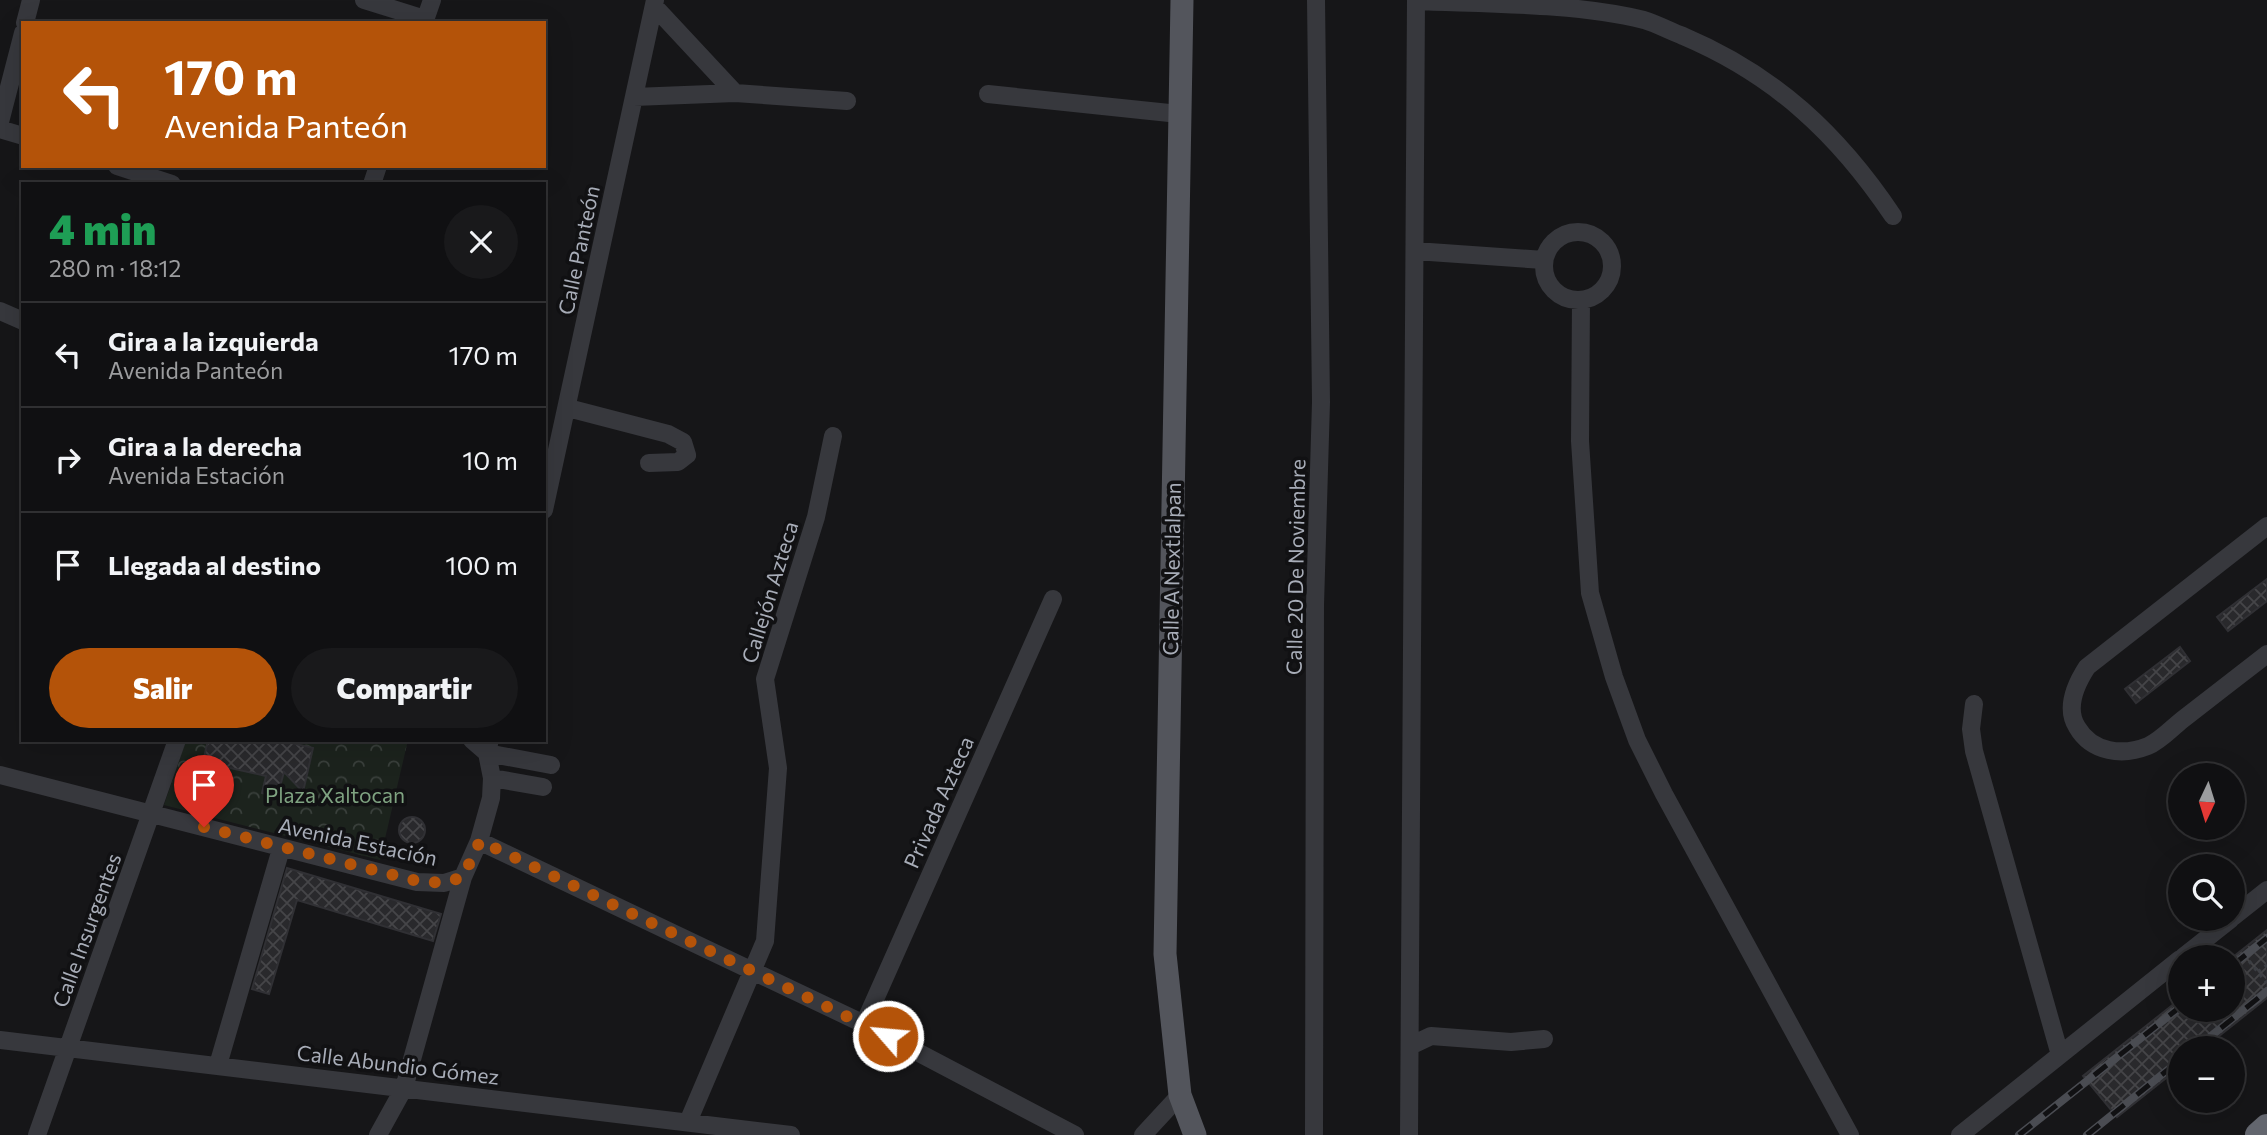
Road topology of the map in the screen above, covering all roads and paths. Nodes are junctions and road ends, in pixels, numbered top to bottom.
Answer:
1 (31, 0) edge
2 (365, 0) edge
3 (432, 0) edge
4 (1182, 0) edge
5 (1316, 0) edge
6 (1416, 0) edge
7 (654, 3) edge
8 (26, 21) edge
9 (425, 21) edge
10 (21, 41) edge
11 (735, 93) junction
12 (988, 94) dead end
13 (634, 97) junction
14 (847, 101) dead end
15 (1179, 114) junction
16 (0, 122) edge
17 (0, 129) edge
18 (21, 135) edge
19 (123, 168) edge
20 (166, 182) edge
21 (1893, 216) dead end
22 (1415, 251) junction
23 (1544, 260) junction
24 (1581, 300) junction
25 (0, 312) edge
26 (21, 320) edge
27 (568, 408) junction
28 (833, 436) dead end
29 (649, 463) dead end
30 (546, 502) edge
31 (2267, 526) edge
32 (1053, 599) dead end
33 (2267, 654) edge
34 (1974, 704) dead end
35 (176, 742) edge
36 (489, 747) edge
37 (551, 765) dead end
38 (0, 775) edge
39 (492, 778) junction
40 (543, 787) dead end
41 (153, 813) junction
42 (480, 841) junction
43 (281, 849) junction
44 (463, 877) junction
45 (2267, 890) edge
46 (2245, 908) edge
47 (2216, 931) edge
48 (2198, 945) edge
49 (2249, 961) dead end
50 (2267, 965) edge
51 (2168, 969) edge
52 (754, 971) junction
53 (2258, 972) junction
54 (2267, 983) edge
55 (864, 1024) junction
56 (1544, 1039) dead end
57 (0, 1040) edge
58 (1412, 1045) junction
59 (68, 1048) junction
60 (2060, 1055) junction
61 (218, 1065) junction
62 (404, 1088) junction
63 (1180, 1095) junction
64 (688, 1122) junction
65 (2267, 1127) edge
66 (37, 1135) edge
67 (379, 1135) edge
68 (791, 1135) edge
69 (1075, 1135) edge
70 (1143, 1135) edge
71 (1195, 1135) edge
72 (1314, 1135) edge
73 (1409, 1135) edge
74 (1850, 1135) edge
75 (1960, 1135) edge
76 (2258, 1135) edge

1 - 8 street
2 - 9 street
3 - 9 street
4 - 15 main road, Calle A Nextlalpan
5 - 72 street, Calle 20 De Noviembre
6 - 21 street
6 - 22 street
7 - 11 street
7 - 13 street, Calle Panteón
10 - 16 street
11 - 13 street
11 - 14 street
12 - 15 street
13 - 27 street, Calle Panteón
15 - 63 main road, Calle A Nextlalpan
17 - 18 street
19 - 20 street
22 - 23 street
22 - 58 street
23 - 24 street
23 - 24 street
24 - 74 street
25 - 26 street
27 - 29 street
27 - 30 street, Calle Panteón
28 - 52 street, Callejón Azteca
31 - 33 street
32 - 55 street, Privada Azteca
34 - 60 street
35 - 41 street, Calle Insurgentes
36 - 37 street
36 - 39 street
38 - 41 street, Avenida Estación
39 - 40 street
39 - 42 street
41 - 43 street, Avenida Estación
41 - 59 street, Calle Insurgentes
42 - 44 street
42 - 52 street
43 - 44 street, Avenida Estación
43 - 61 street
44 - 62 street
45 - 46 street
47 - 48 street
49 - 53 path
50 - 53 path
51 - 60 street
52 - 55 street
52 - 64 street, Callejón Azteca
53 - 54 path
55 - 69 street
56 - 58 street
57 - 59 street, Calle Abundio Gómez
58 - 73 street
59 - 61 street, Calle Abundio Gómez
59 - 66 street, Calle Insurgentes
60 - 75 street
61 - 62 street, Calle Abundio Gómez
62 - 64 street, Calle Abundio Gómez
62 - 67 street
63 - 70 street
63 - 71 main road, Calle A Nextlalpan
64 - 68 street, Calle Abundio Gómez
65 - 76 highway

